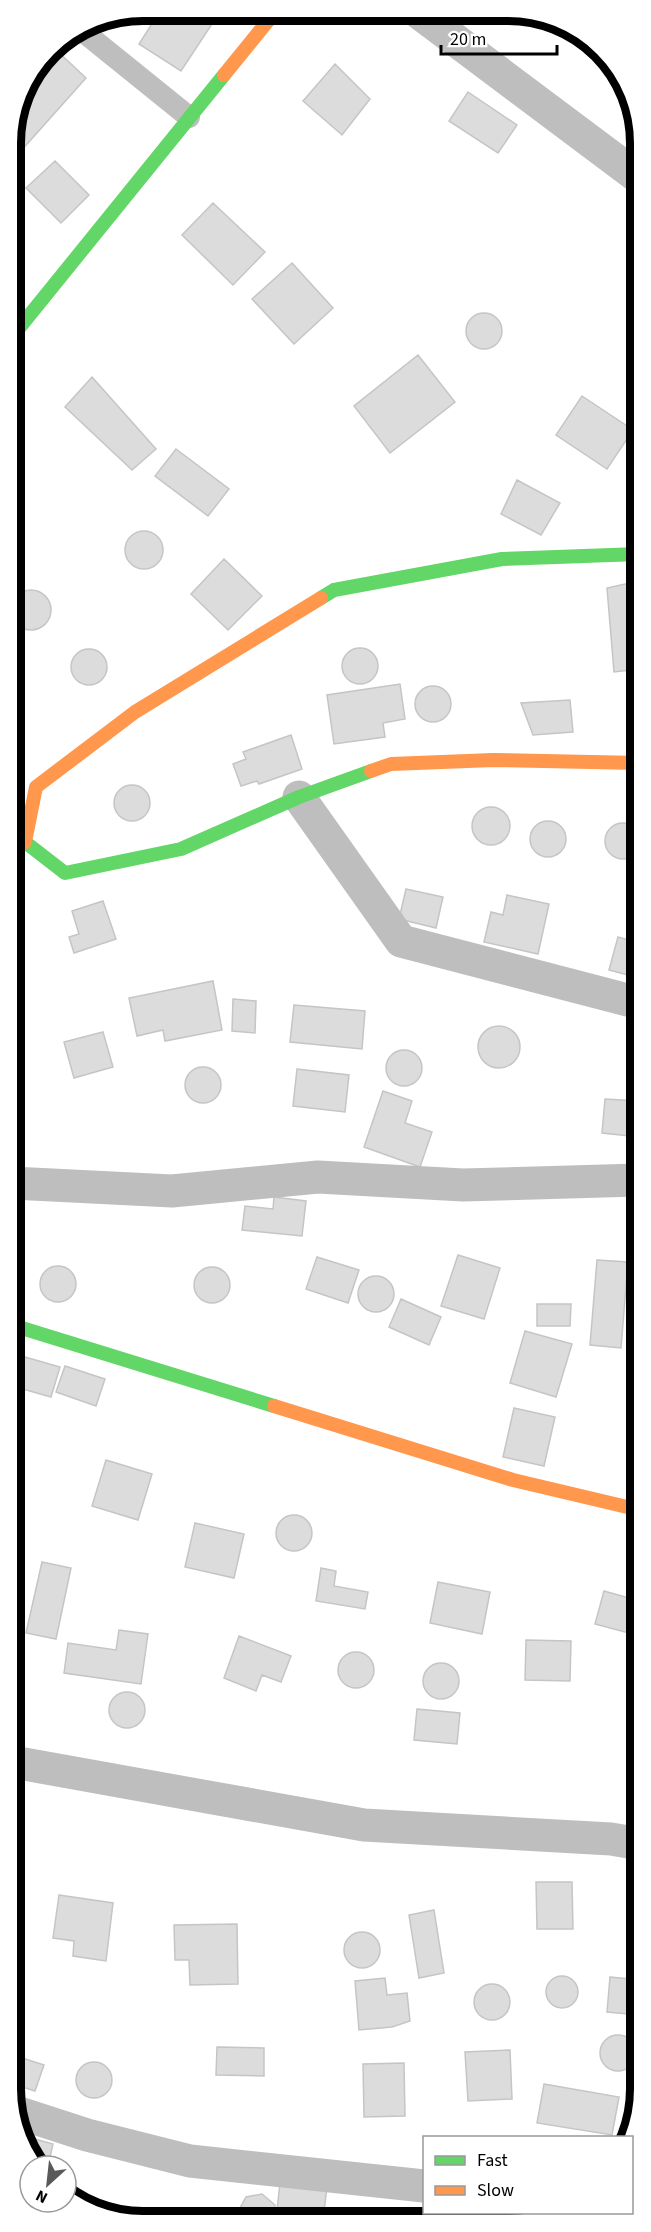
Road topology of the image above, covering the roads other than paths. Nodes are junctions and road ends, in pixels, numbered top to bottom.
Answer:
1 (268, 21) edge
2 (430, 21) edge
3 (87, 35) edge
4 (189, 117) junction
5 (630, 171) edge
6 (21, 326) edge
7 (630, 554) edge
8 (630, 763) edge
9 (299, 797) junction
10 (25, 842) junction
11 (21, 845) edge
12 (630, 1001) edge
13 (630, 1180) edge
14 (21, 1183) edge
15 (21, 1328) edge
16 (630, 1508) edge
17 (21, 1763) edge
18 (630, 1842) edge
19 (23, 2114) edge
20 (423, 2186) edge

1 - 4 street
2 - 5 street
3 - 4 lane
4 - 6 street
7 - 10 street
8 - 9 street
9 - 10 street
9 - 12 street
10 - 11 street
13 - 14 street
15 - 16 street
17 - 18 street
19 - 20 street

